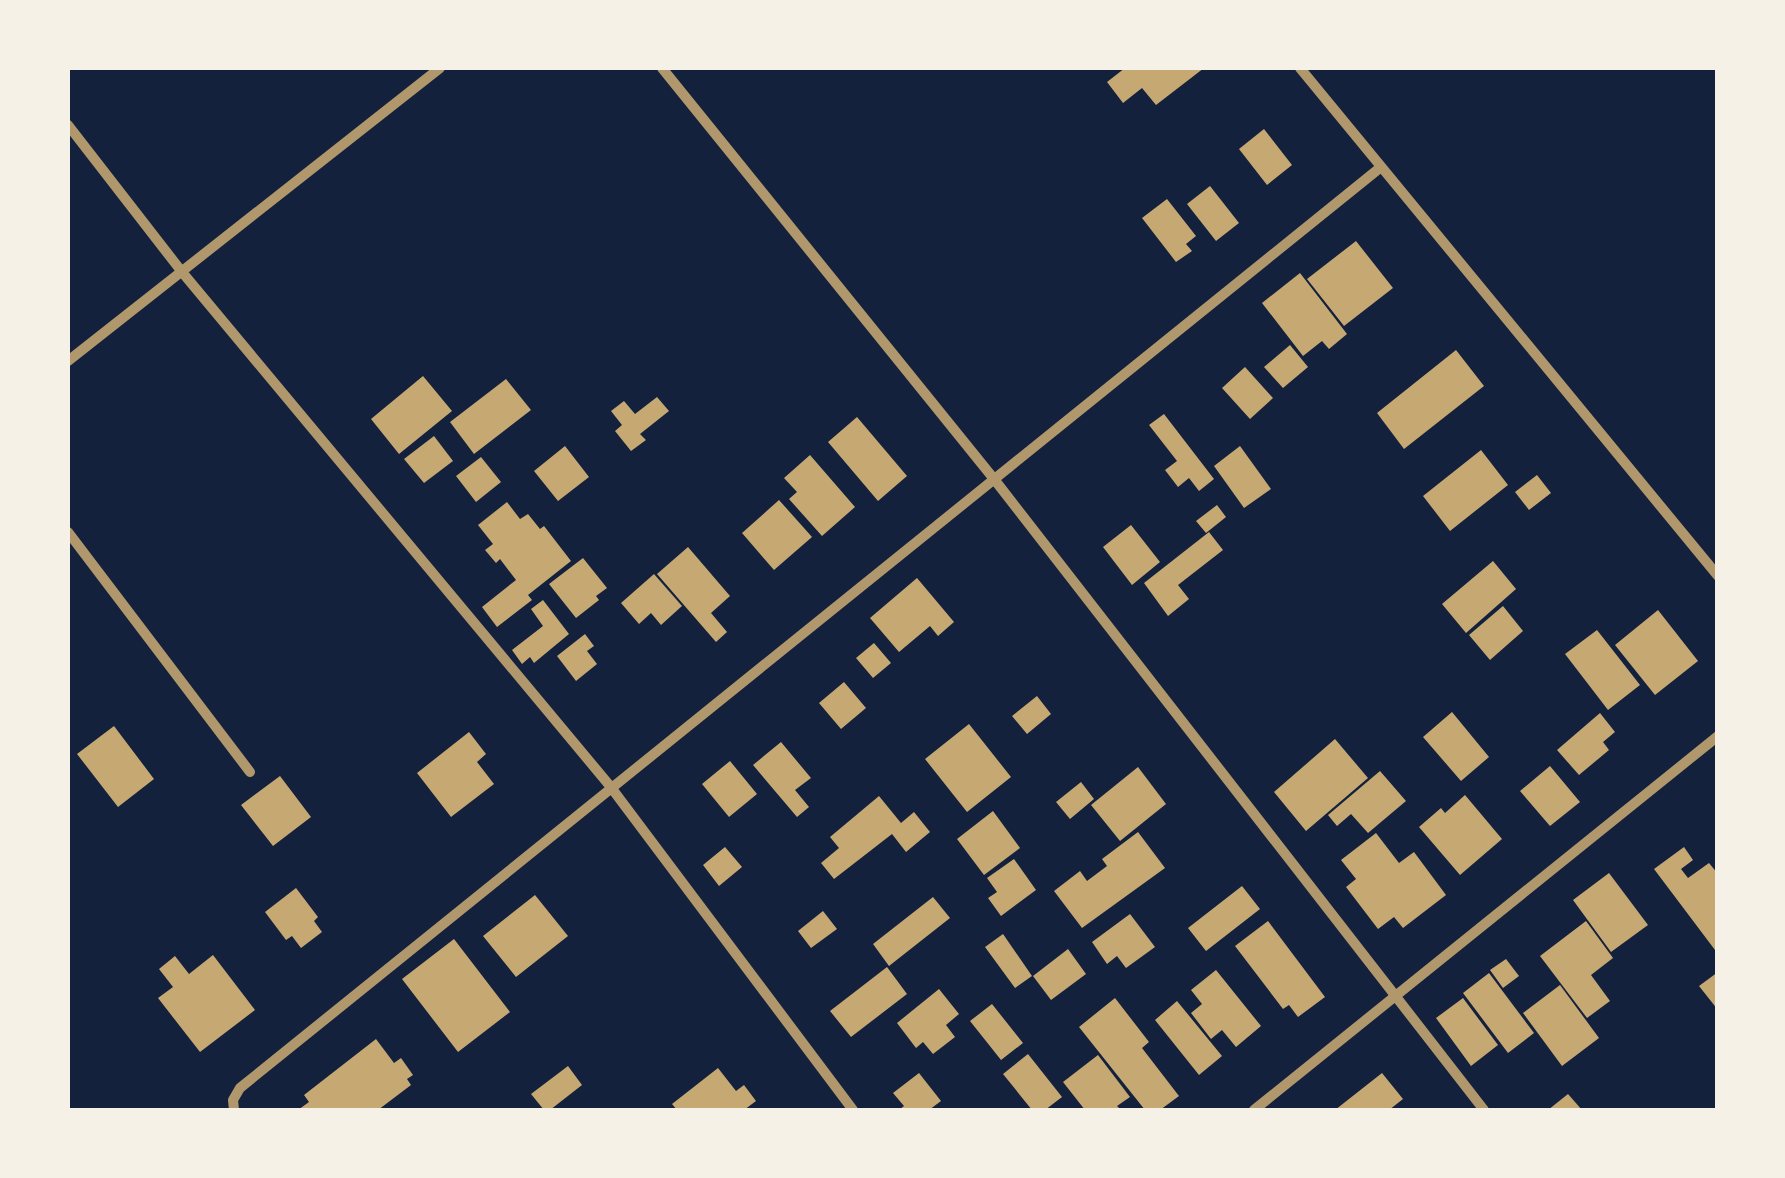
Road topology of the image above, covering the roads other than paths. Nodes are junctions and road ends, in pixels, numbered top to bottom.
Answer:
1 (440, 68) edge
2 (662, 68) edge
3 (1300, 68) edge
4 (68, 124) edge
5 (1381, 167) junction
6 (182, 272) junction
7 (68, 361) edge
8 (994, 479) junction
9 (68, 532) edge
10 (1718, 576) edge
11 (1718, 736) edge
12 (250, 772) dead end
13 (610, 786) junction
14 (1395, 996) junction
15 (234, 1110) edge
16 (853, 1110) edge
17 (1254, 1110) edge
18 (1484, 1110) edge

1 - 6 street
2 - 8 street
3 - 5 street
4 - 6 street
5 - 8 street
5 - 10 street
6 - 7 street
6 - 13 street
8 - 13 street
8 - 14 street
9 - 12 street
11 - 14 street
13 - 15 street
13 - 16 street
14 - 17 street
14 - 18 street

